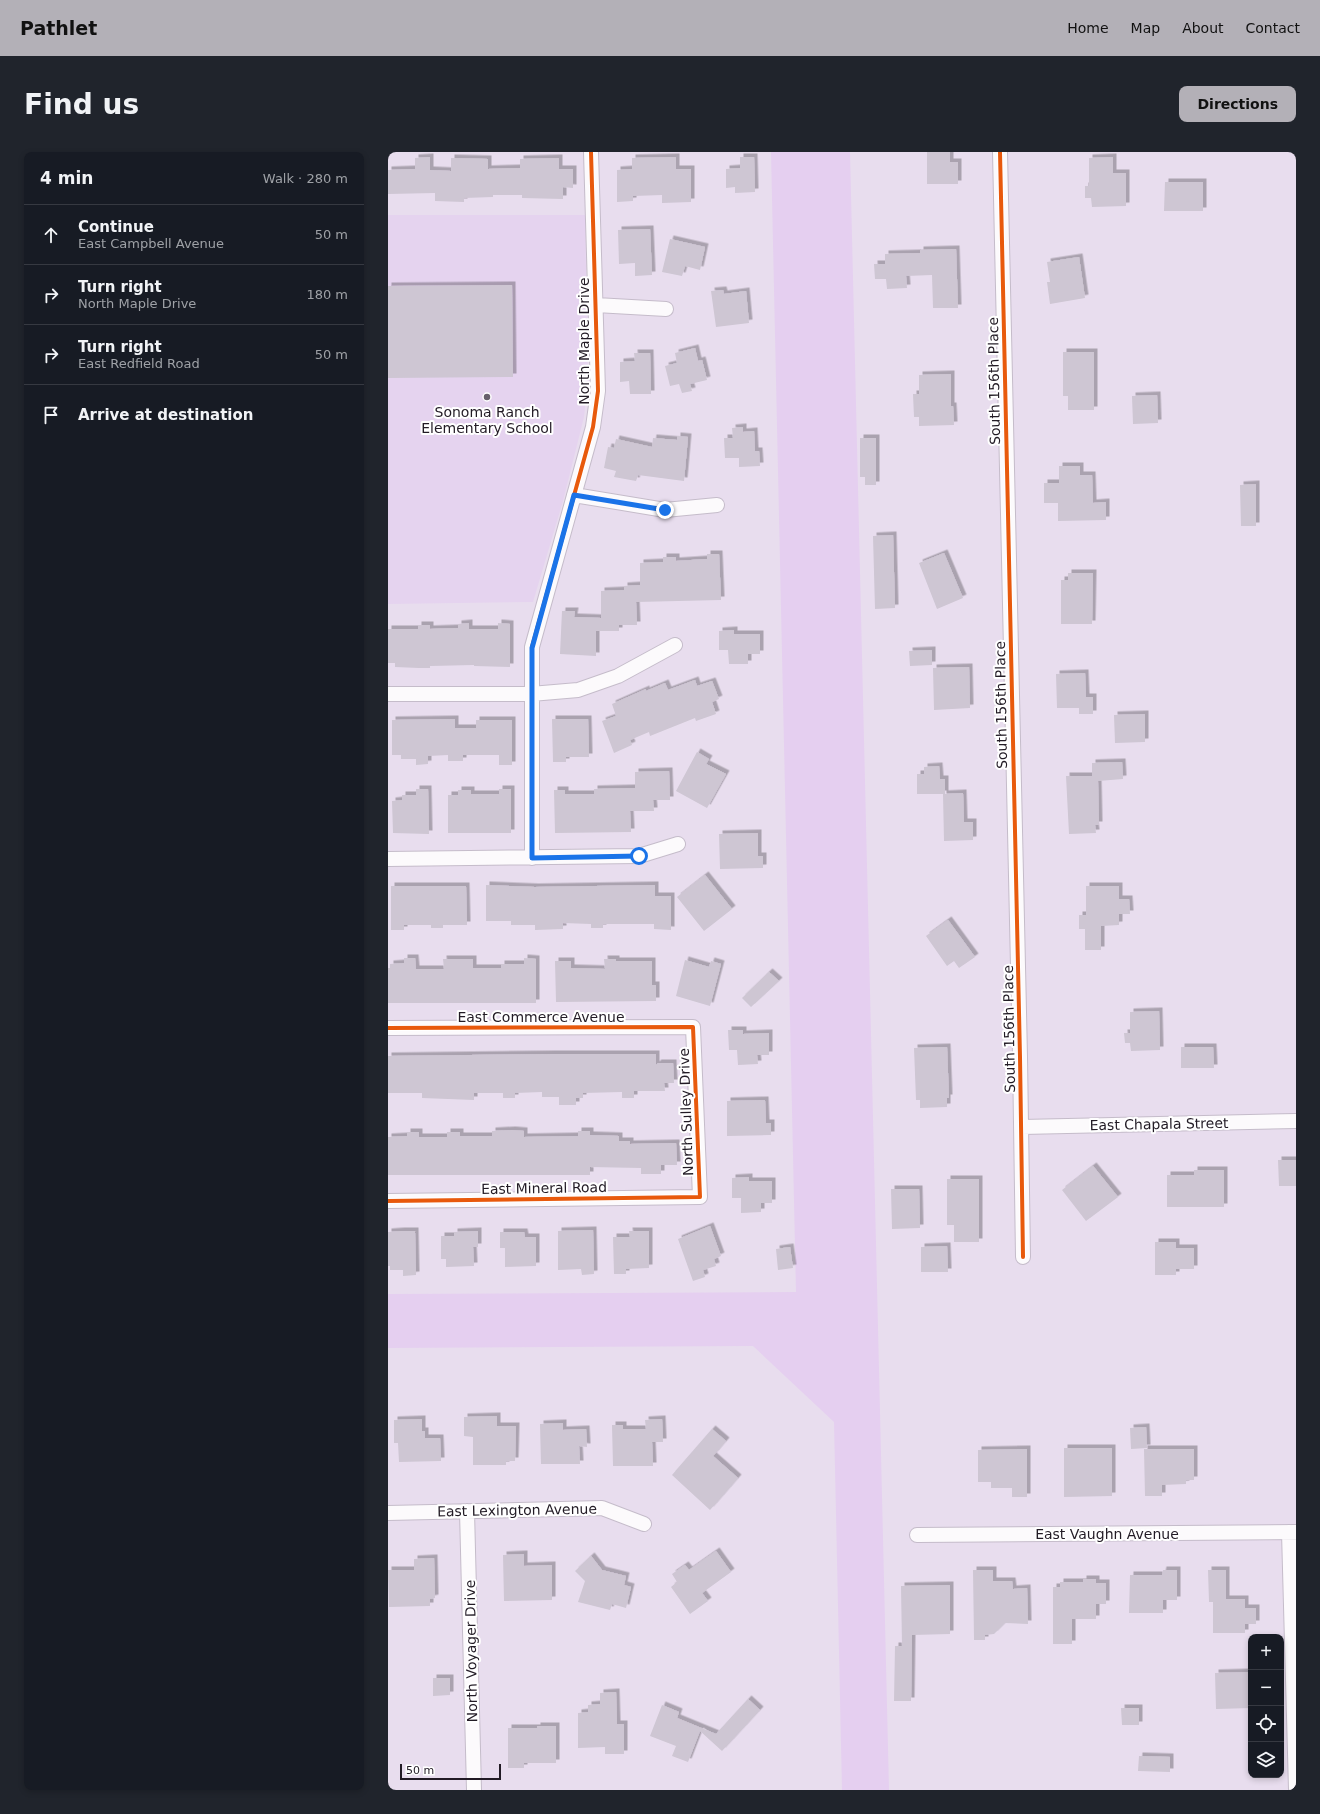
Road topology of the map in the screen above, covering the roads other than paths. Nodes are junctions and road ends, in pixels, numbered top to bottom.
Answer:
1 (591, 152) edge
2 (1000, 152) edge
3 (596, 305) junction
4 (666, 310) dead end
5 (574, 495) junction
6 (717, 505) dead end
7 (675, 646) dead end
8 (388, 694) edge
9 (531, 694) junction
10 (678, 844) dead end
11 (532, 858) junction
12 (388, 859) edge
13 (693, 1027) joint
14 (388, 1028) edge
15 (1296, 1121) edge
16 (1022, 1127) junction
17 (700, 1197) joint
18 (388, 1201) edge
19 (1023, 1257) dead end
20 (467, 1511) junction
21 (388, 1513) edge
22 (644, 1524) dead end
23 (1292, 1532) edge
24 (917, 1536) dead end
25 (474, 1790) edge
26 (1296, 1790) edge

1 - 3 street, North Maple Drive
2 - 16 street, South 156th Place
3 - 4 street
3 - 5 street, North Maple Drive
5 - 6 street
5 - 9 street, North Maple Drive
7 - 9 street
8 - 9 street
9 - 11 street, North Maple Drive
10 - 11 street
11 - 12 street
13 - 14 street, East Commerce Avenue
13 - 17 street, North Sulley Drive
15 - 16 street, East Chapala Street
16 - 19 street, South 156th Place
17 - 18 street, East Mineral Road
20 - 21 street, East Lexington Avenue
20 - 22 street, East Lexington Avenue
20 - 25 street, North Voyager Drive
23 - 24 street, East Vaughn Avenue
23 - 26 street

